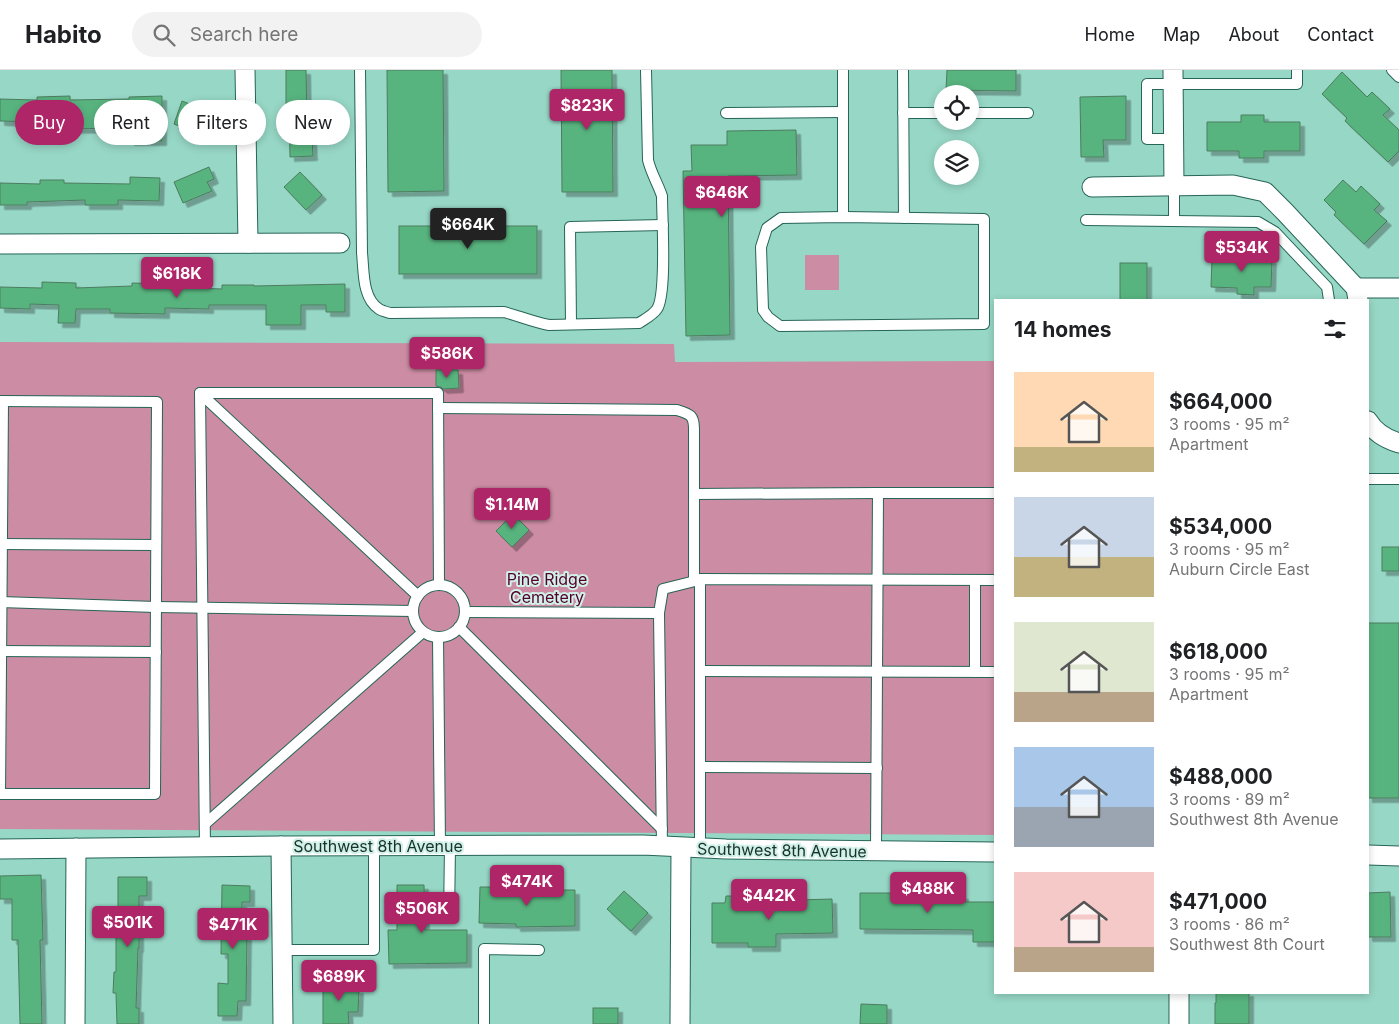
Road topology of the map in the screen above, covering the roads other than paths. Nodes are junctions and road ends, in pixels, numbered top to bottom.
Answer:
1 (244, 70) edge
2 (360, 70) edge
3 (646, 70) edge
4 (843, 70) edge
5 (903, 70) edge
6 (1297, 70) edge
7 (1392, 70) edge
8 (1173, 77) edge
9 (1399, 77) edge
10 (843, 112) junction
11 (726, 113) dead end
12 (903, 113) junction
13 (934, 113) edge
14 (979, 113) edge
15 (1028, 113) dead end
16 (1174, 139) junction
17 (1174, 186) junction
18 (1092, 187) dead end
19 (843, 217) junction
20 (904, 218) junction
21 (1086, 220) dead end
22 (1174, 221) junction
23 (662, 225) junction
24 (248, 243) junction
25 (340, 243) dead end
26 (0, 244) edge
27 (1399, 288) edge
28 (1357, 294) edge
29 (1329, 299) edge
30 (571, 324) junction
31 (200, 393) junction
32 (1, 401) edge
33 (438, 408) junction
34 (1369, 422) edge
35 (1399, 443) edge
36 (1369, 479) edge
37 (1399, 479) edge
38 (878, 493) junction
39 (994, 493) edge
40 (694, 494) junction
41 (1, 544) edge
42 (156, 545) junction
43 (697, 580) junction
44 (877, 580) junction
45 (975, 580) junction
46 (994, 580) edge
47 (439, 585) junction
48 (418, 596) junction
49 (1, 602) edge
50 (156, 607) junction
51 (202, 608) junction
52 (413, 611) junction
53 (465, 612) junction
54 (659, 613) junction
55 (459, 627) junction
56 (423, 632) junction
57 (438, 637) junction
58 (1, 651) edge
59 (156, 652) junction
60 (700, 670) junction
61 (877, 671) junction
62 (975, 672) junction
63 (994, 672) edge
64 (700, 767) junction
65 (877, 768) junction
66 (0, 794) edge
67 (205, 824) junction
68 (668, 841) junction
69 (281, 846) junction
70 (374, 846) junction
71 (445, 846) junction
72 (206, 847) junction
73 (76, 848) junction
74 (0, 849) edge
75 (700, 849) junction
76 (876, 851) junction
77 (994, 852) edge
78 (1369, 855) edge
79 (1399, 856) edge
80 (449, 918) dead end
81 (282, 950) junction
82 (539, 950) dead end
83 (1179, 994) edge
84 (75, 1024) edge
85 (283, 1024) edge
86 (484, 1024) edge
87 (680, 1024) edge
88 (1179, 1024) edge

1 - 24 street
2 - 30 lane
3 - 23 lane
4 - 10 lane
5 - 12 lane
6 - 8 lane
7 - 9 lane
8 - 16 street
8 - 16 lane
10 - 11 lane
10 - 19 lane
12 - 13 lane
12 - 20 lane
14 - 15 lane
16 - 17 street
17 - 18 street
17 - 22 lane
17 - 28 street
19 - 20 lane
19 - 20 lane
21 - 22 lane
22 - 29 lane
23 - 30 lane
23 - 30 lane
24 - 25 street
24 - 26 street
27 - 28 street
31 - 33 lane
31 - 48 lane
31 - 51 lane
32 - 41 lane
32 - 42 lane
33 - 40 lane
33 - 47 lane
34 - 35 street
36 - 37 lane
38 - 39 lane
38 - 40 lane
38 - 44 lane
40 - 43 lane
41 - 42 lane
41 - 49 lane
42 - 50 lane
43 - 44 lane
43 - 54 lane
43 - 60 lane
44 - 45 lane
44 - 61 lane
45 - 46 lane
45 - 62 lane
47 - 48 lane
47 - 53 lane
48 - 52 lane
49 - 50 lane
49 - 58 lane
50 - 51 lane
50 - 59 lane
51 - 52 lane
51 - 67 lane
52 - 56 lane
53 - 54 lane
53 - 55 lane
54 - 68 lane
55 - 57 lane
55 - 68 lane
56 - 57 lane
56 - 67 lane
57 - 71 lane
58 - 59 lane
58 - 66 lane
59 - 66 lane
60 - 61 lane
60 - 64 lane
61 - 62 lane
61 - 65 lane
62 - 63 lane
64 - 65 lane
64 - 75 lane
65 - 76 lane
67 - 72 lane
68 - 71 street, Southwest 8th Avenue
68 - 75 street, Southwest 8th Avenue
68 - 87 street
69 - 70 street, Southwest 8th Avenue
69 - 72 street, Southwest 8th Avenue
69 - 81 street
70 - 71 street, Southwest 8th Avenue
70 - 81 lane
71 - 80 lane
72 - 73 street, Southwest 8th Avenue
73 - 74 street, Southwest 8th Avenue
73 - 84 street
75 - 76 street, Southwest 8th Avenue
76 - 77 street, Southwest 8th Avenue
78 - 79 street
81 - 85 street
82 - 86 lane
83 - 88 street

